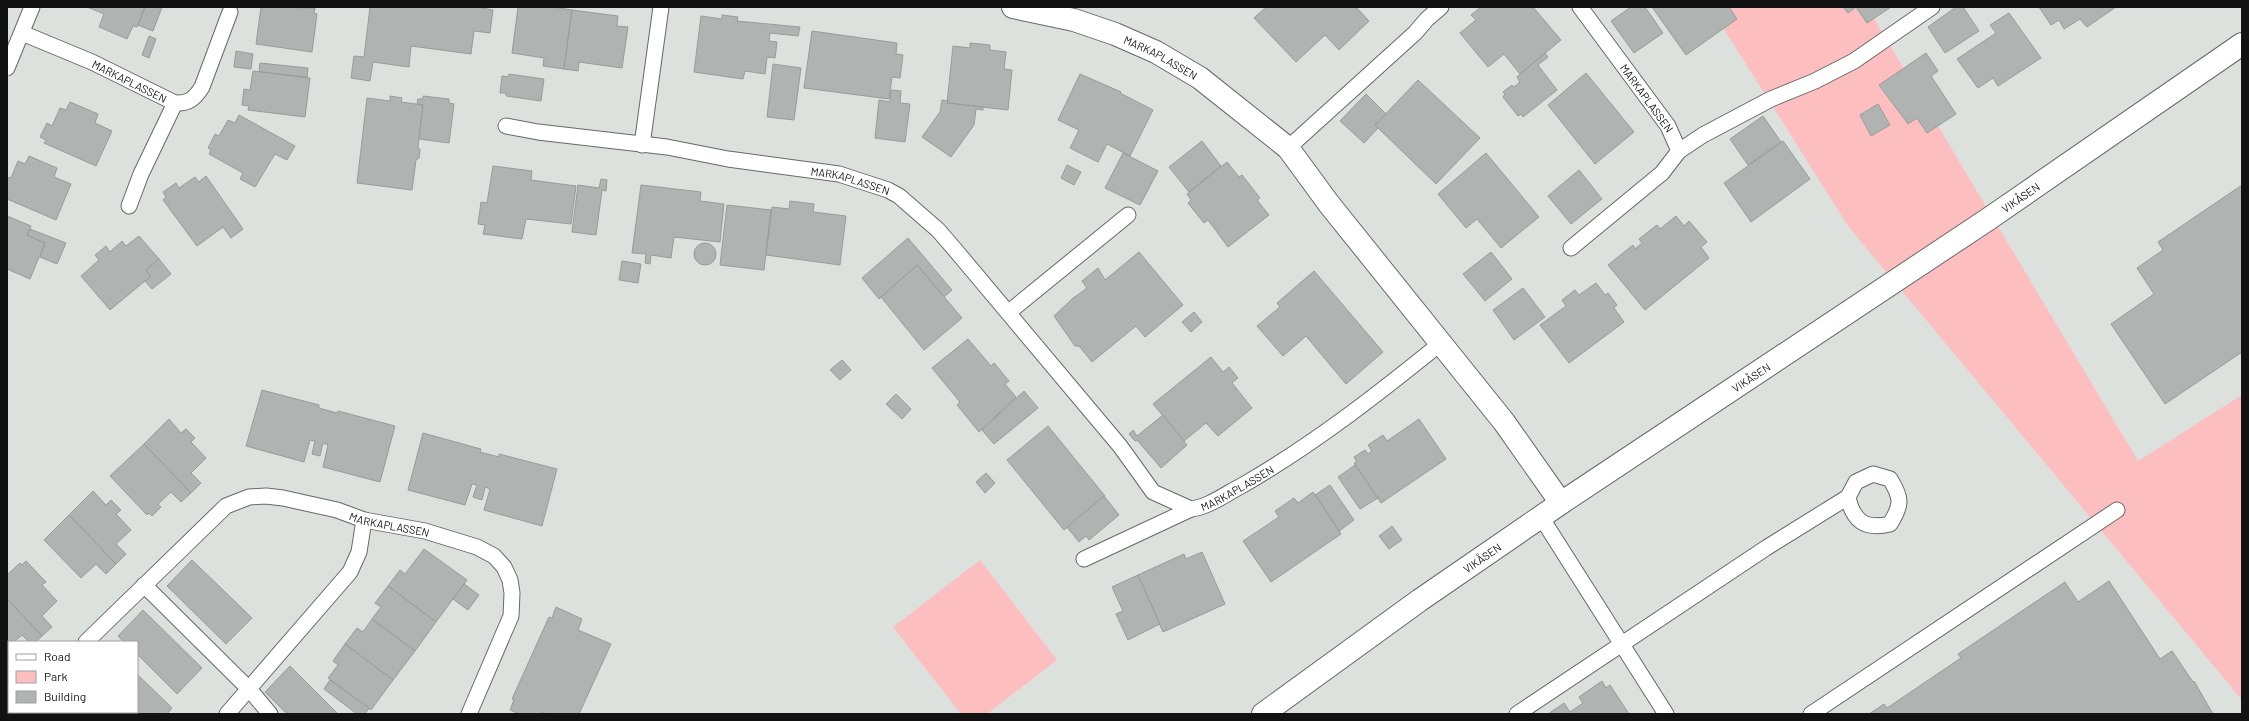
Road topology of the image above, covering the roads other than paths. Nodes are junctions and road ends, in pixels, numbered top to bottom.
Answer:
1 (32, 7) edge
2 (661, 7) edge
3 (1013, 7) edge
4 (1441, 7) edge
5 (1580, 7) edge
6 (1932, 7) edge
7 (230, 12) dead end
8 (22, 33) junction
9 (2242, 44) edge
10 (7, 68) edge
11 (175, 103) junction
12 (506, 126) dead end
13 (642, 145) junction
14 (1288, 148) junction
15 (1679, 151) junction
16 (129, 206) dead end
17 (1128, 215) dead end
18 (1571, 248) dead end
19 (1009, 312) junction
20 (1442, 343) junction
21 (1848, 496) dead end
22 (1561, 503) junction
23 (1191, 509) junction
24 (2117, 510) dead end
25 (1541, 517) junction
26 (364, 520) junction
27 (1084, 558) dead end
28 (144, 585) junction
29 (87, 641) edge
30 (1621, 645) junction
31 (250, 690) junction
32 (227, 714) edge
33 (270, 714) edge
34 (468, 714) edge
35 (1263, 714) edge
36 (1517, 714) edge
37 (1666, 714) edge
38 (1812, 714) edge

1 - 8 lane
2 - 13 lane
3 - 14 street, MARKAPLASSEN
4 - 14 lane
5 - 15 lane, MARKAPLASSEN
6 - 15 lane
7 - 11 lane, MARKAPLASSEN
8 - 10 lane
8 - 11 lane, MARKAPLASSEN
9 - 22 street, VIKÅSEN
11 - 16 lane
12 - 13 lane, MARKAPLASSEN
13 - 19 lane, MARKAPLASSEN
14 - 20 street, MARKAPLASSEN
15 - 18 lane
17 - 19 lane
19 - 23 lane, MARKAPLASSEN
20 - 22 street, MARKAPLASSEN
20 - 23 lane, MARKAPLASSEN
21 - 30 lane
22 - 25 street, VIKÅSEN
23 - 27 lane
24 - 38 lane
25 - 30 lane
25 - 35 street, VIKÅSEN
26 - 28 lane, MARKAPLASSEN
26 - 31 lane
26 - 34 lane, MARKAPLASSEN
28 - 29 lane, MARKAPLASSEN
28 - 31 lane
30 - 36 lane
30 - 37 lane
31 - 32 lane
31 - 33 lane

